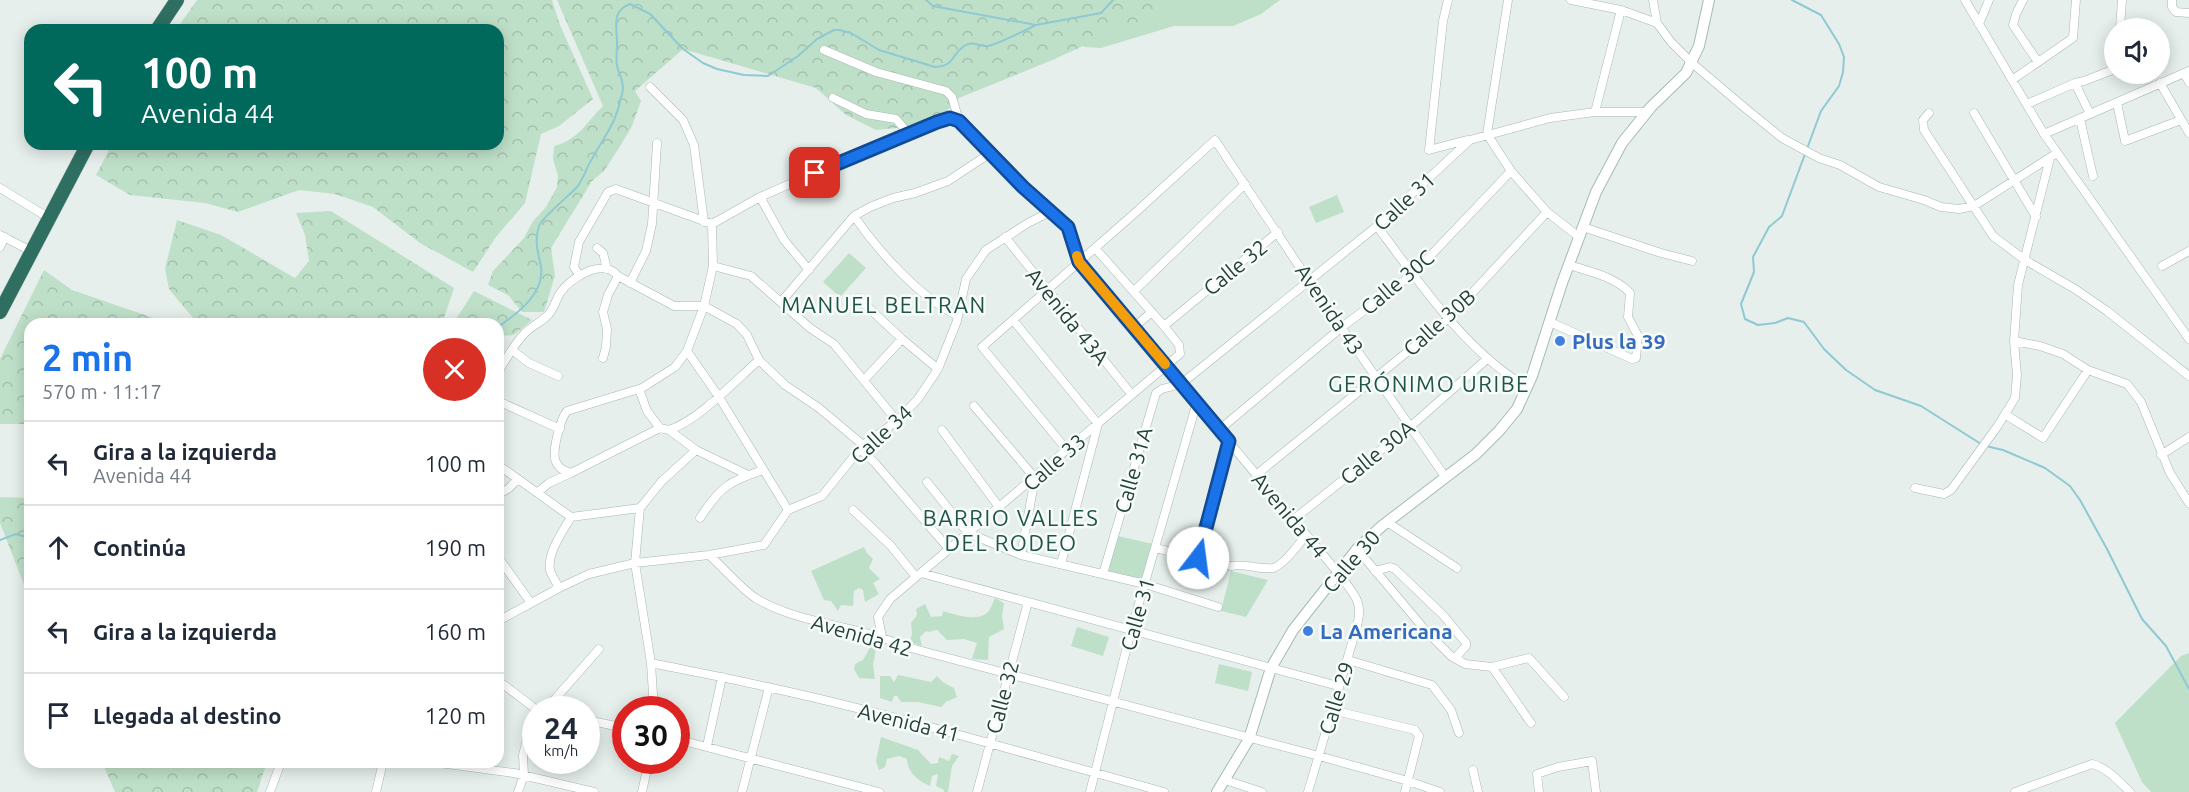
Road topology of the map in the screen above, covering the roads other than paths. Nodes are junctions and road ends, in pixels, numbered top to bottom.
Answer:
1 (177, 0) edge
2 (1448, 0) edge
3 (1508, 0) edge
4 (1571, 0) edge
5 (1653, 0) edge
6 (1709, 0) edge
7 (1965, 0) edge
8 (1989, 0) edge
9 (2023, 0) edge
10 (2076, 0) edge
11 (2122, 0) edge
12 (2172, 0) edge
13 (1603, 3) edge
14 (1621, 10) junction
15 (2189, 13) edge
16 (2121, 18) edge
17 (1657, 23) junction
18 (161, 24) edge
19 (1979, 24) junction
20 (824, 50) dead end
21 (2038, 62) junction
22 (1692, 63) junction
23 (2186, 72) edge
24 (2104, 73) edge
25 (2170, 79) edge
26 (2012, 80) junction
27 (2189, 82) edge
28 (2074, 83) junction
29 (2158, 84) edge
30 (2161, 84) edge
31 (650, 87) dead end
32 (833, 98) dead end
33 (2117, 103) junction
34 (2027, 104) junction
35 (1595, 112) junction
36 (1647, 112) junction
37 (1929, 113) dead end
38 (1974, 113) dead end
39 (2090, 114) junction
40 (2080, 119) junction
41 (2181, 120) junction
42 (959, 121) junction
43 (2189, 133) edge
44 (908, 134) junction
45 (1487, 134) junction
46 (2044, 134) junction
47 (1470, 140) junction
48 (657, 143) dead end
49 (85, 150) edge
50 (989, 154) junction
51 (2053, 155) junction
52 (1511, 171) junction
53 (2093, 176) dead end
54 (2013, 180) junction
55 (1245, 184) junction
56 (0, 188) edge
57 (760, 197) junction
58 (654, 204) junction
59 (1974, 206) junction
60 (1052, 212) junction
61 (1547, 212) junction
62 (854, 216) junction
63 (2036, 217) junction
64 (49, 218) junction
65 (708, 223) junction
66 (1377, 226) junction
67 (1278, 232) junction
68 (1581, 232) junction
69 (2, 236) edge
70 (1005, 237) junction
71 (0, 247) edge
72 (597, 248) dead end
73 (1095, 248) junction
74 (31, 251) junction
75 (2189, 251) edge
76 (2025, 260) junction
77 (1692, 261) dead end
78 (1079, 262) junction
79 (1569, 265) junction
80 (713, 266) junction
81 (2162, 266) dead end
82 (607, 269) junction
83 (809, 270) junction
84 (1413, 274) junction
85 (579, 275) junction
86 (618, 276) junction
87 (1309, 281) junction
88 (630, 283) junction
89 (1046, 290) junction
90 (1134, 291) junction
91 (858, 298) dead end
92 (781, 302) junction
93 (704, 306) junction
94 (0, 312) edge
95 (1152, 312) junction
96 (958, 316) junction
97 (1449, 318) junction
98 (1013, 320) junction
99 (1550, 322) junction
100 (1164, 326) junction
101 (1134, 327) junction
102 (1342, 327) junction
103 (902, 339) junction
104 (2189, 339) edge
105 (2014, 341) junction
106 (512, 350) junction
107 (687, 351) junction
108 (603, 358) dead end
109 (1488, 359) junction
110 (759, 360) junction
111 (504, 363) edge
112 (1166, 366) junction
113 (938, 369) junction
114 (2088, 370) junction
115 (558, 376) dead end
116 (2189, 376) edge
117 (1376, 378) junction
118 (864, 380) junction
119 (1181, 384) junction
120 (1527, 387) junction
121 (639, 389) junction
122 (1132, 395) junction
123 (718, 397) junction
124 (1197, 402) junction
125 (504, 405) edge
126 (974, 406) dead end
127 (2006, 415) junction
128 (897, 421) junction
129 (1098, 424) junction
130 (1411, 426) junction
131 (660, 428) junction
132 (560, 429) junction
133 (942, 429) dead end
134 (669, 430) junction
135 (1219, 430) junction
136 (2189, 436) edge
137 (1229, 441) junction
138 (861, 447) junction
139 (696, 450) junction
140 (1067, 450) junction
141 (2161, 455) junction
142 (504, 469) edge
143 (763, 470) junction
144 (572, 473) junction
145 (748, 475) junction
146 (1256, 475) junction
147 (1035, 478) junction
148 (1446, 478) junction
149 (518, 479) junction
150 (927, 482) dead end
151 (1915, 488) dead end
152 (504, 491) edge
153 (538, 492) junction
154 (2189, 503) edge
155 (999, 507) junction
156 (640, 508) junction
157 (788, 510) junction
158 (853, 510) dead end
159 (571, 517) junction
160 (700, 518) dead end
161 (1294, 519) junction
162 (1387, 522) junction
163 (968, 533) junction
164 (1306, 535) junction
165 (1155, 548) junction
166 (950, 549) junction
167 (1357, 549) junction
168 (709, 555) junction
169 (1021, 555) junction
170 (1198, 558) junction
171 (635, 563) junction
172 (1061, 564) junction
173 (504, 565) edge
174 (1457, 568) dead end
175 (1375, 571) junction
176 (1103, 573) junction
177 (1339, 574) junction
178 (918, 575) junction
179 (1145, 584) junction
180 (559, 588) junction
181 (1028, 602) junction
182 (531, 603) junction
183 (1218, 607) dead end
184 (504, 618) edge
185 (1131, 631) junction
186 (882, 637) junction
187 (599, 649) dead end
188 (1455, 658) junction
189 (1348, 660) junction
190 (651, 663) junction
191 (1492, 667) junction
192 (1271, 668) junction
193 (1008, 675) junction
194 (722, 678) junction
195 (504, 685) dead end
196 (1338, 686) junction
197 (768, 687) junction
198 (557, 696) edge
199 (653, 696) edge
200 (1564, 697) dead end
201 (522, 700) edge
202 (1114, 702) junction
203 (1332, 710) junction
204 (1531, 723) dead end
205 (1459, 734) dead end
206 (1249, 739) junction
207 (690, 742) edge
208 (990, 743) junction
209 (707, 746) junction
210 (1319, 756) junction
211 (750, 758) junction
212 (279, 768) edge
213 (382, 768) edge
214 (474, 768) edge
215 (1473, 770) dead end
216 (1095, 772) junction
217 (646, 774) edge
218 (524, 775) junction
219 (1225, 780) junction
220 (1408, 781) junction
221 (1439, 791) edge
222 (270, 792) edge
223 (376, 792) edge
224 (518, 792) edge
225 (594, 792) edge
226 (642, 792) edge
227 (742, 792) edge
228 (879, 792) edge
229 (976, 792) edge
230 (1090, 792) edge
231 (1164, 792) edge
232 (1217, 792) edge
233 (1263, 792) edge
234 (1308, 792) edge
235 (1405, 792) edge
236 (1478, 792) edge
237 (1539, 792) edge
238 (1596, 792) edge
239 (2015, 792) edge
240 (2130, 792) edge

1 - 18 highway
2 - 47 street
3 - 45 street
4 - 13 street
5 - 17 street
6 - 22 main road
7 - 19 street
8 - 19 street
9 - 21 street
10 - 21 street
11 - 16 street
12 - 15 street
13 - 14 street
14 - 17 street
14 - 35 street
17 - 22 street
19 - 26 street
20 - 42 street
21 - 26 street
22 - 36 main road, Calle 30
22 - 59 street
23 - 25 street
23 - 27 street
24 - 28 street
26 - 34 street
28 - 34 street
28 - 39 street
29 - 33 street
30 - 41 street
31 - 65 street
32 - 44 street
33 - 39 street
33 - 41 street
34 - 46 street
35 - 36 street, Calle 31
35 - 45 street, Calle 31
36 - 68 main road, Calle 30
37 - 59 street
38 - 54 street
39 - 40 street
40 - 46 street
40 - 53 street
41 - 43 street
42 - 44 street
42 - 50 street
44 - 57 street
45 - 47 street, Calle 31
45 - 52 street
46 - 51 street
47 - 66 street, Calle 31
48 - 58 street
49 - 64 highway
50 - 60 street
50 - 62 street
51 - 54 street
51 - 63 street
51 - 104 street
52 - 61 street
52 - 84 street, Calle 30C
54 - 59 street
54 - 63 street
55 - 67 street, Avenida 43
55 - 73 street, Avenida 43
55 - 90 street
56 - 64 street
57 - 65 street
57 - 83 street
58 - 65 street
58 - 85 street
58 - 88 street
59 - 76 street
60 - 70 street, Calle 34
60 - 78 street
61 - 68 street
61 - 97 street, Calle 30B
62 - 83 street
62 - 96 street
63 - 76 street
64 - 74 highway
65 - 80 street
66 - 84 street
66 - 87 street, Calle 31
67 - 87 street, Avenida 43
67 - 100 street, Calle 32
68 - 77 street
68 - 79 main road, Calle 30
69 - 71 street
69 - 74 street
70 - 89 street, Avenida 43A
70 - 96 street, Calle 34
72 - 82 street
73 - 78 street
73 - 90 street
74 - 94 highway
75 - 81 street
76 - 105 street
76 - 116 street
78 - 89 street
78 - 101 street, Avenida 44
79 - 99 main road, Calle 30
79 - 99 street
80 - 92 street
80 - 93 street
82 - 85 street
82 - 86 street
83 - 92 street
84 - 97 street
84 - 102 street, Calle 30C
85 - 106 street
86 - 88 street
86 - 108 street
87 - 102 street, Avenida 43
87 - 119 street, Calle 31
88 - 93 street
89 - 98 street
89 - 122 street, Avenida 43A
90 - 95 street
91 - 103 street
92 - 118 street
93 - 107 street
93 - 110 street
95 - 100 street
95 - 101 street
96 - 113 street, Calle 34
97 - 109 street
97 - 117 street, Calle 30B
98 - 129 street
98 - 140 street
99 - 120 main road, Calle 30
100 - 112 street
101 - 112 street, Avenida 44
102 - 117 street, Avenida 43
102 - 135 street, Calle 30C
103 - 113 street
103 - 118 street
105 - 114 street
105 - 127 street
106 - 111 street
106 - 115 street
107 - 121 street
107 - 123 street
109 - 120 street
109 - 130 street, Calle 30A
110 - 123 street
110 - 138 street
112 - 119 street, Avenida 44
112 - 122 street, Calle 33
113 - 128 street, Calle 34
114 - 127 street
114 - 141 street
117 - 130 street, Avenida 43
117 - 146 street, Calle 30B
118 - 128 street
119 - 124 street, Avenida 44
119 - 176 street, Calle 31A
120 - 148 main road, Calle 30
121 - 131 street
121 - 132 street
122 - 129 street, Calle 33
123 - 134 street
123 - 143 street
124 - 135 street, Avenida 44
124 - 165 street, Calle 31
125 - 132 street
126 - 147 street
127 - 151 street
128 - 138 street, Calle 34
129 - 140 street, Calle 33
129 - 172 street
130 - 148 street, Avenida 43
130 - 161 street, Calle 30A
131 - 134 street
131 - 144 street
132 - 144 street
133 - 155 street
134 - 139 street
135 - 137 street, Avenida 44
136 - 141 street
137 - 146 street, Avenida 44
137 - 170 street
138 - 157 street, Calle 34
138 - 166 street
139 - 145 street
139 - 156 street
140 - 147 street, Calle 33
141 - 154 street
142 - 149 street
143 - 145 street
143 - 157 street
144 - 153 street
145 - 160 street
146 - 161 street, Avenida 44
147 - 155 street, Calle 33
147 - 169 street
148 - 162 main road, Calle 30
149 - 152 street
149 - 153 street
150 - 163 street
153 - 159 street
155 - 163 street, Calle 33
156 - 159 street
156 - 171 street
157 - 168 street
158 - 178 street
159 - 180 street
161 - 164 street, Avenida 44
162 - 167 main road, Calle 30
162 - 174 street
163 - 166 street, Calle 33
163 - 169 street
164 - 170 street
164 - 177 street, Avenida 44
165 - 170 street
165 - 179 street, Calle 31
166 - 178 street, Calle 33
167 - 175 street
167 - 177 main road, Calle 30
168 - 171 street
168 - 186 street, Avenida 42
169 - 172 street
171 - 180 street
171 - 190 street
172 - 176 street
173 - 182 street
175 - 188 street
175 - 188 street
176 - 179 street
177 - 189 street, Calle 29
177 - 192 main road, Calle 30
178 - 181 street
178 - 186 street, Calle 33
179 - 183 street
179 - 185 street, Calle 31
180 - 182 street
181 - 185 street
181 - 193 street, Calle 32
182 - 184 street
185 - 192 street
185 - 202 street, Calle 31
186 - 193 street, Avenida 42
187 - 198 street
188 - 191 street
189 - 196 street, Calle 29
189 - 205 street
190 - 194 street, Avenida 41
190 - 199 street
191 - 200 street
191 - 204 street
192 - 196 street
192 - 206 main road, Calle 30
193 - 202 street, Avenida 42
193 - 208 street, Calle 32
194 - 197 street, Avenida 41
194 - 209 street
195 - 201 street
196 - 203 street, Calle 29
197 - 208 street, Avenida 41
197 - 211 street
202 - 206 street, Avenida 42
202 - 216 street, Calle 31
203 - 210 street, Calle 29
203 - 220 street
206 - 210 street, Avenida 42
206 - 219 main road, Calle 30
207 - 209 street
208 - 216 street, Avenida 41
208 - 229 street, Calle 32
209 - 211 street
210 - 220 street, Avenida 42
210 - 234 street, Calle 29
211 - 227 street
211 - 228 street
212 - 222 street
213 - 223 street
214 - 218 street
215 - 236 street
216 - 230 street, Calle 31
216 - 231 street, Avenida 41
217 - 226 street
218 - 224 street
218 - 225 street
219 - 232 main road, Calle 30
219 - 233 street
220 - 221 street, Avenida 42
220 - 235 street
237 - 238 street
239 - 240 street

